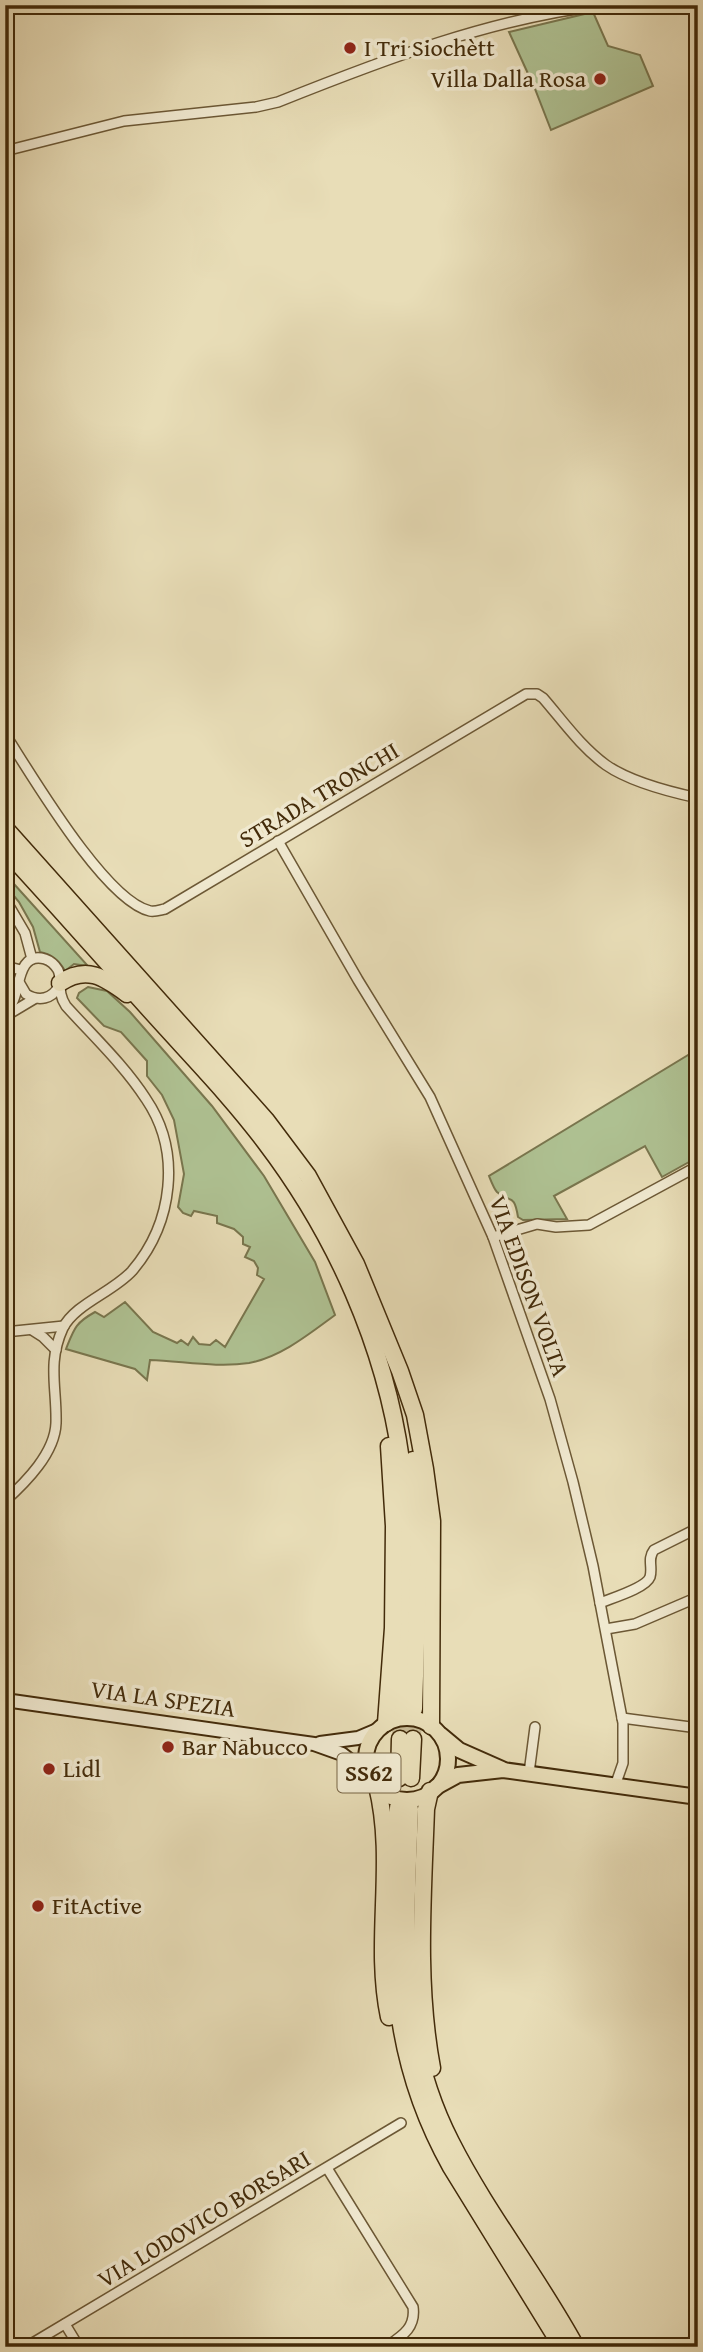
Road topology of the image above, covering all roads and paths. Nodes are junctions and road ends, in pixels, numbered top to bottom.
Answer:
1 (605, 5) edge
2 (5, 151) edge
3 (5, 734) edge
4 (698, 797) edge
5 (5, 828) edge
6 (278, 841) junction
7 (5, 849) edge
8 (5, 899) edge
9 (32, 960) junction
10 (5, 966) edge
11 (21, 970) junction
12 (19, 981) junction
13 (59, 985) junction
14 (47, 998) junction
15 (34, 999) junction
16 (66, 1006) junction
17 (5, 1017) edge
18 (205, 1072) junction
19 (698, 1166) edge
20 (493, 1237) junction
21 (64, 1326) junction
22 (32, 1330) junction
23 (5, 1332) edge
24 (389, 1345) junction
25 (56, 1350) junction
26 (386, 1388) junction
27 (5, 1501) edge
28 (698, 1528) edge
29 (698, 1597) edge
30 (600, 1603) junction
31 (606, 1629) junction
32 (5, 1700) edge
33 (622, 1718) junction
34 (382, 1727) junction
35 (535, 1727) dead end
36 (698, 1728) edge
37 (435, 1730) junction
38 (406, 1739) tunnel mouth
39 (314, 1744) junction
40 (503, 1770) junction
41 (529, 1773) junction
42 (405, 1778) tunnel mouth
43 (373, 1781) junction
44 (615, 1786) junction
45 (433, 1789) junction
46 (698, 1797) edge
47 (404, 1809) tunnel mouth
48 (401, 2123) dead end
49 (446, 2147) junction
50 (327, 2168) junction
51 (65, 2324) junction
52 (698, 2337) edge
53 (26, 2347) edge
54 (79, 2347) edge
55 (386, 2347) edge
56 (562, 2347) edge
57 (576, 2347) edge
58 (684, 2347) edge

1 - 2 street
3 - 6 street, STRADA TRONCHI
4 - 6 street, STRADA TRONCHI
5 - 24 highway
6 - 20 street, VIA EDISON VOLTA
7 - 18 highway
8 - 9 street
9 - 11 street
9 - 13 street
10 - 11 street
11 - 12 street
12 - 15 street
12 - 17 street
13 - 14 street
13 - 16 street
13 - 18 highway
14 - 15 street
14 - 16 street
15 - 17 street
16 - 21 street
18 - 26 highway
19 - 20 street
20 - 30 street, VIA EDISON VOLTA
21 - 22 street
21 - 25 street
22 - 23 street
22 - 25 street
24 - 26 highway
24 - 37 highway
25 - 27 street
26 - 34 highway
28 - 30 street
29 - 31 street
30 - 31 street, VIA EDISON VOLTA
31 - 33 street, VIA EDISON VOLTA
32 - 39 main road, VIA LA SPEZIA / SS62
33 - 36 street
33 - 44 street, VIA EDISON VOLTA
34 - 37 main road, VIA LA SPEZIA / SS62
34 - 39 main road, VIA LA SPEZIA / SS62
34 - 43 main road, SS62
35 - 41 street
37 - 40 main road, VIA LA SPEZIA
37 - 45 main road, SS62
38 - 42 highway
39 - 43 main road, VIA LA SPEZIA / SS62
40 - 41 main road, VIA LA SPEZIA
40 - 45 main road, VIA LA SPEZIA
41 - 44 main road, VIA LA SPEZIA
43 - 45 main road, VIA LA SPEZIA / SS62
43 - 49 highway
44 - 46 main road, VIA LA SPEZIA
45 - 49 highway
47 - 49 highway
48 - 50 street, VIA LODOVICO BORSARI
49 - 56 highway
49 - 57 highway
50 - 51 street, VIA LODOVICO BORSARI
50 - 55 street
51 - 53 street, VIA LODOVICO BORSARI
51 - 54 street
52 - 58 street

